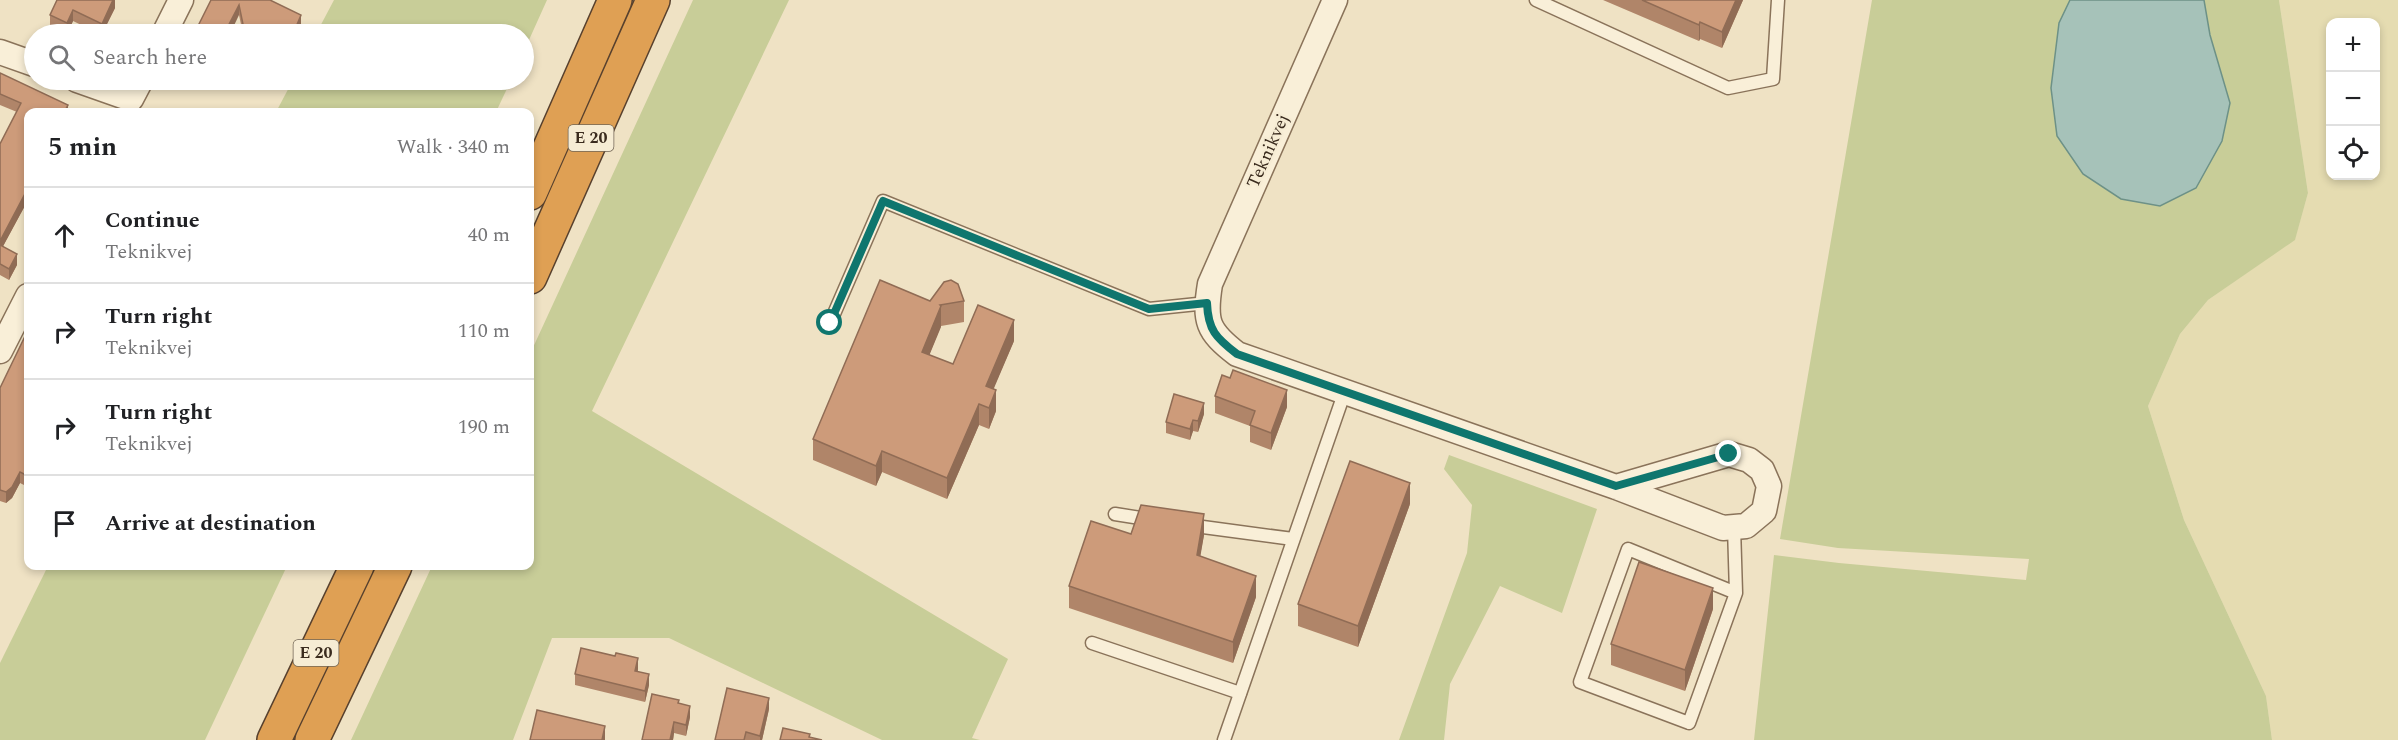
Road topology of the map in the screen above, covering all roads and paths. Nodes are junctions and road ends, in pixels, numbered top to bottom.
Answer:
1 (181, 0) edge
2 (615, 0) edge
3 (653, 0) edge
4 (1335, 0) edge
5 (1536, 0) edge
6 (1778, 0) edge
7 (169, 24) edge
8 (0, 52) edge
9 (24, 60) edge
10 (109, 90) edge
11 (132, 97) edge
12 (534, 184) edge
13 (534, 268) edge
14 (1207, 303) junction
15 (24, 304) edge
16 (830, 323) dead end
17 (0, 351) edge
18 (1345, 392) junction
19 (1616, 486) junction
20 (1114, 514) dead end
21 (1734, 527) junction
22 (1293, 539) junction
23 (355, 570) edge
24 (393, 570) edge
25 (1736, 593) junction
26 (1092, 644) dead end
27 (1240, 693) junction
28 (274, 740) edge
29 (312, 740) edge
30 (1224, 740) edge

1 - 7 street
2 - 12 highway, E 20
3 - 13 highway, E 20
4 - 14 street, Teknikvej
5 - 6 lane
8 - 9 street
10 - 11 street
14 - 16 lane
14 - 18 street, Teknikvej
15 - 17 street
18 - 19 street, Teknikvej
18 - 22 lane
19 - 21 street, Teknikvej
19 - 21 street
20 - 22 lane
21 - 25 lane
22 - 27 lane
23 - 28 highway, E 20
24 - 29 highway, E 20
25 - 25 lane
26 - 27 lane
27 - 30 lane

